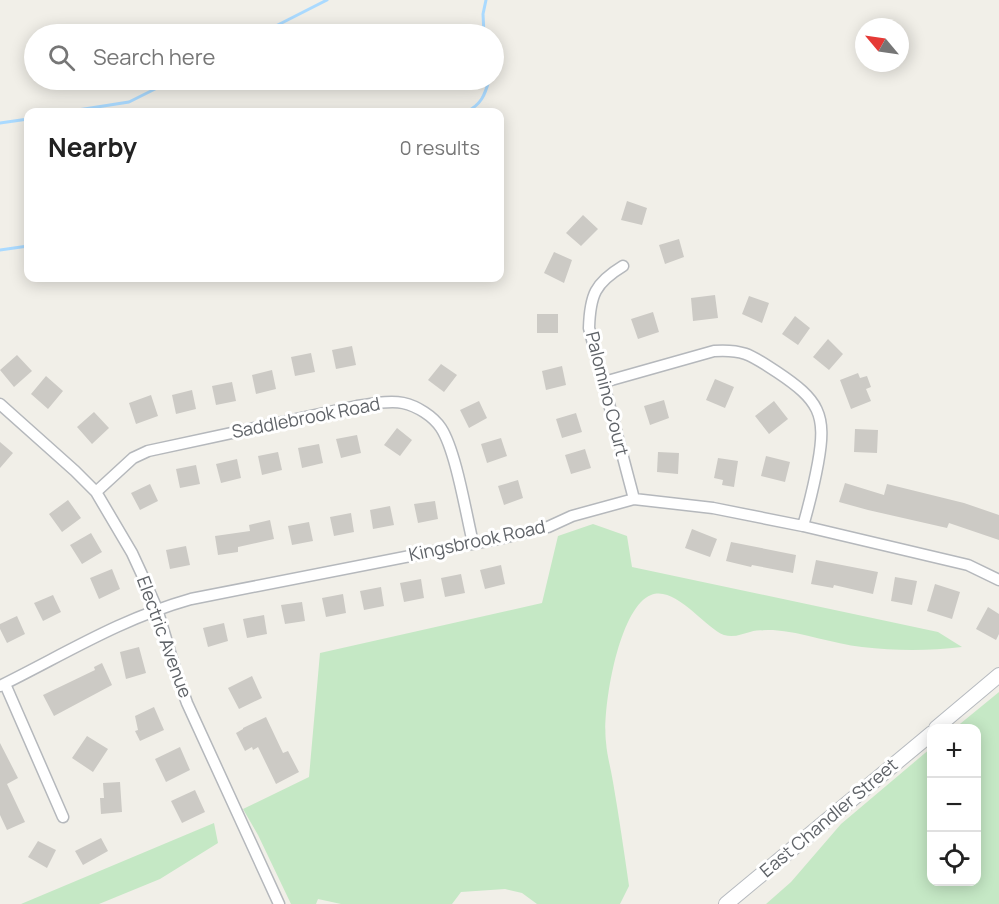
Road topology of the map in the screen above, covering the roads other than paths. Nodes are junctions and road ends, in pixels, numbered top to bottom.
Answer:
1 (623, 266) dead end
2 (604, 382) junction
3 (0, 404) edge
4 (96, 492) junction
5 (634, 499) junction
6 (804, 526) junction
7 (473, 543) junction
8 (999, 580) edge
9 (157, 609) junction
10 (999, 675) edge
11 (2, 685) edge
12 (942, 724) edge
13 (927, 737) edge
14 (63, 817) dead end
15 (279, 904) edge
16 (726, 904) edge

1 - 2 street, Palomino Court
2 - 5 street, Palomino Court
2 - 6 street
3 - 4 street, Electric Avenue
4 - 7 street, Saddlebrook Road
4 - 9 street, Electric Avenue
5 - 6 street, Kingsbrook Road
5 - 7 street, Kingsbrook Road
6 - 8 street, Kingsbrook Road
7 - 9 street, Kingsbrook Road
9 - 11 street, Kingsbrook Road
9 - 15 street, Electric Avenue
10 - 12 street
11 - 14 street
13 - 16 street, East Chandler Street

